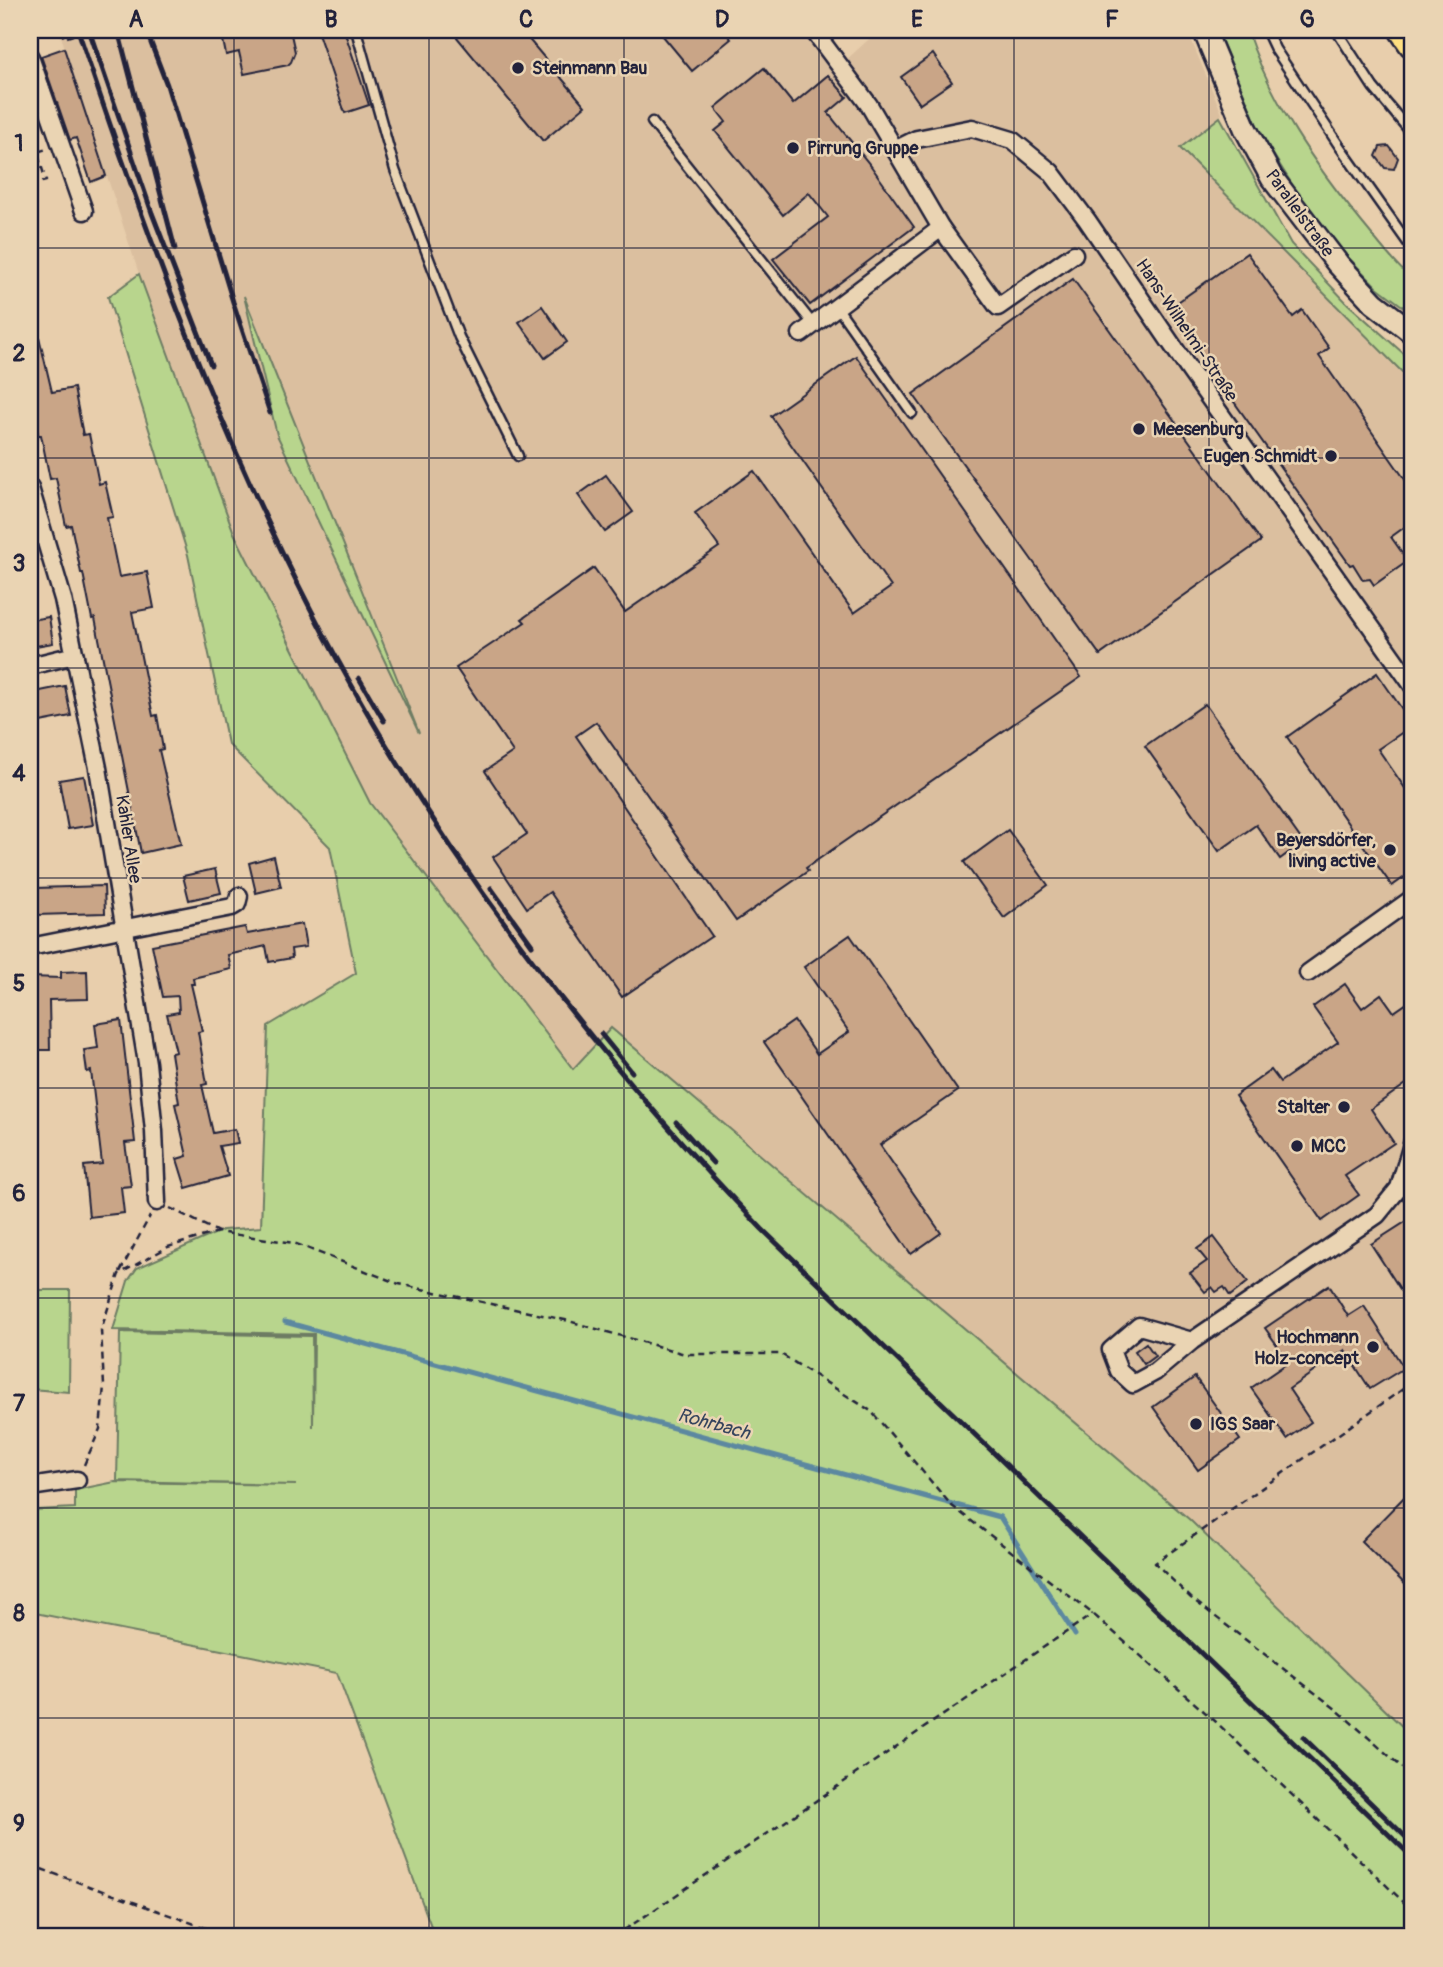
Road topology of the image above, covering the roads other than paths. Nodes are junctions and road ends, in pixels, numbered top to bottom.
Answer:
1 (356, 30) edge
2 (813, 30) edge
3 (1205, 30) edge
4 (1266, 30) edge
5 (1336, 30) edge
6 (1404, 30) edge
7 (1413, 43) edge
8 (30, 57) edge
9 (652, 122) dead end
10 (1413, 135) edge
11 (895, 150) junction
12 (84, 211) dead end
13 (941, 228) junction
14 (1413, 250) edge
15 (1074, 254) dead end
16 (837, 307) junction
17 (807, 329) joint
18 (1413, 333) edge
19 (912, 413) dead end
20 (518, 456) dead end
21 (30, 488) edge
22 (75, 655) junction
23 (30, 666) edge
24 (1413, 687) edge
25 (239, 895) dead end
26 (1413, 898) edge
27 (125, 929) junction
28 (30, 947) edge
29 (1308, 972) dead end
30 (1413, 1141) edge
31 (157, 1202) road end
32 (1192, 1340) junction
33 (77, 1480) road end
34 (30, 1487) edge

1 - 20 lane
2 - 11 street
3 - 18 street, Parallelstraße
4 - 14 lane
5 - 10 lane
6 - 7 highway
8 - 12 street
9 - 17 lane
11 - 13 street
11 - 24 street, Hans-Wilhelmi-Straße
13 - 15 street
13 - 16 street
16 - 17 street
16 - 19 lane
21 - 22 street, Kahler Allee
22 - 23 street
22 - 27 street, Kahler Allee
25 - 27 street
26 - 29 street
27 - 28 street
27 - 31 street, Kahler Allee
30 - 32 street
32 - 32 street
33 - 34 street

